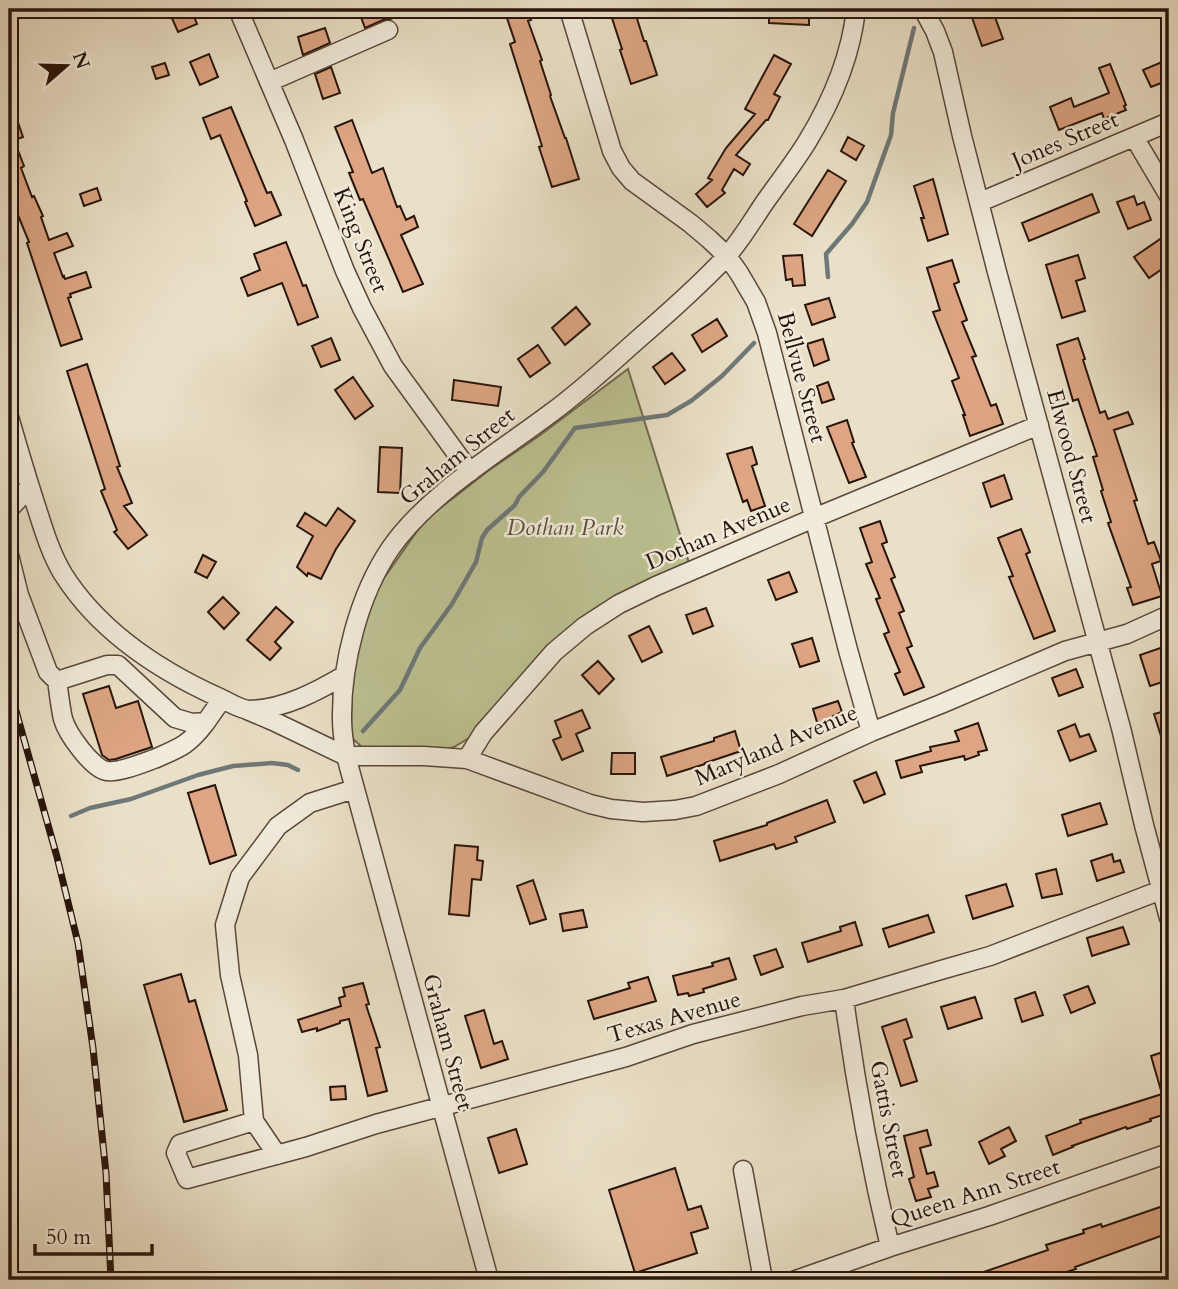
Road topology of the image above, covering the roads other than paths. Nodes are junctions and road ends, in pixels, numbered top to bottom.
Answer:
1 (239, 9) edge
2 (569, 9) edge
3 (856, 9) edge
4 (923, 9) edge
5 (388, 30) dead end
6 (269, 82) junction
7 (1169, 122) edge
8 (1134, 137) junction
9 (1169, 196) edge
10 (980, 202) junction
11 (727, 257) junction
12 (9, 417) edge
13 (1039, 425) junction
14 (470, 472) junction
15 (30, 487) junction
16 (9, 511) edge
17 (814, 518) junction
18 (9, 555) edge
19 (1169, 615) edge
20 (1097, 643) junction
21 (345, 675) junction
22 (57, 681) junction
23 (222, 699) junction
24 (247, 710) junction
25 (206, 722) junction
26 (872, 732) junction
27 (346, 756) junction
28 (467, 759) junction
29 (354, 789) junction
30 (1166, 889) edge
31 (1169, 918) edge
32 (844, 999) junction
33 (441, 1107) junction
34 (254, 1121) junction
35 (1169, 1153) edge
36 (276, 1155) junction
37 (743, 1170) dead end
38 (890, 1247) junction
39 (489, 1280) edge
40 (763, 1280) edge
41 (796, 1280) edge

1 - 6 street, King Street
2 - 11 street, Bellvue Street
3 - 11 street, Graham Street
4 - 10 street, Elwood Street
5 - 6 street
6 - 14 street, King Street
7 - 8 street, Jones Street
8 - 9 street
8 - 10 street, Jones Street
10 - 13 street, Elwood Street
11 - 14 street, Graham Street
11 - 17 street, Bellvue Street
12 - 15 street
13 - 17 street, Dothan Avenue
13 - 20 street, Elwood Street
14 - 21 street, Graham Street
15 - 16 street
15 - 23 street
17 - 26 street, Bellvue Street
17 - 28 street, Dothan Avenue
18 - 22 street
19 - 20 street, Maryland Avenue
20 - 26 street, Maryland Avenue
20 - 30 street, Elwood Street
21 - 24 street
21 - 27 street, Graham Street
22 - 25 street
22 - 25 street
23 - 24 street
23 - 25 street
24 - 27 street
26 - 28 street, Maryland Avenue
27 - 28 street, Maryland Avenue
27 - 29 street, Graham Street
29 - 33 street, Graham Street
29 - 34 street
30 - 31 street, Elwood Street
30 - 32 street, Texas Avenue
32 - 33 street, Texas Avenue
32 - 38 street, Gattis Street
33 - 36 street, Texas Avenue
33 - 39 street, Graham Street
34 - 36 street
34 - 36 street, Texas Avenue
35 - 38 street, Queen Ann Street
37 - 40 street
38 - 41 street, Queen Ann Street

